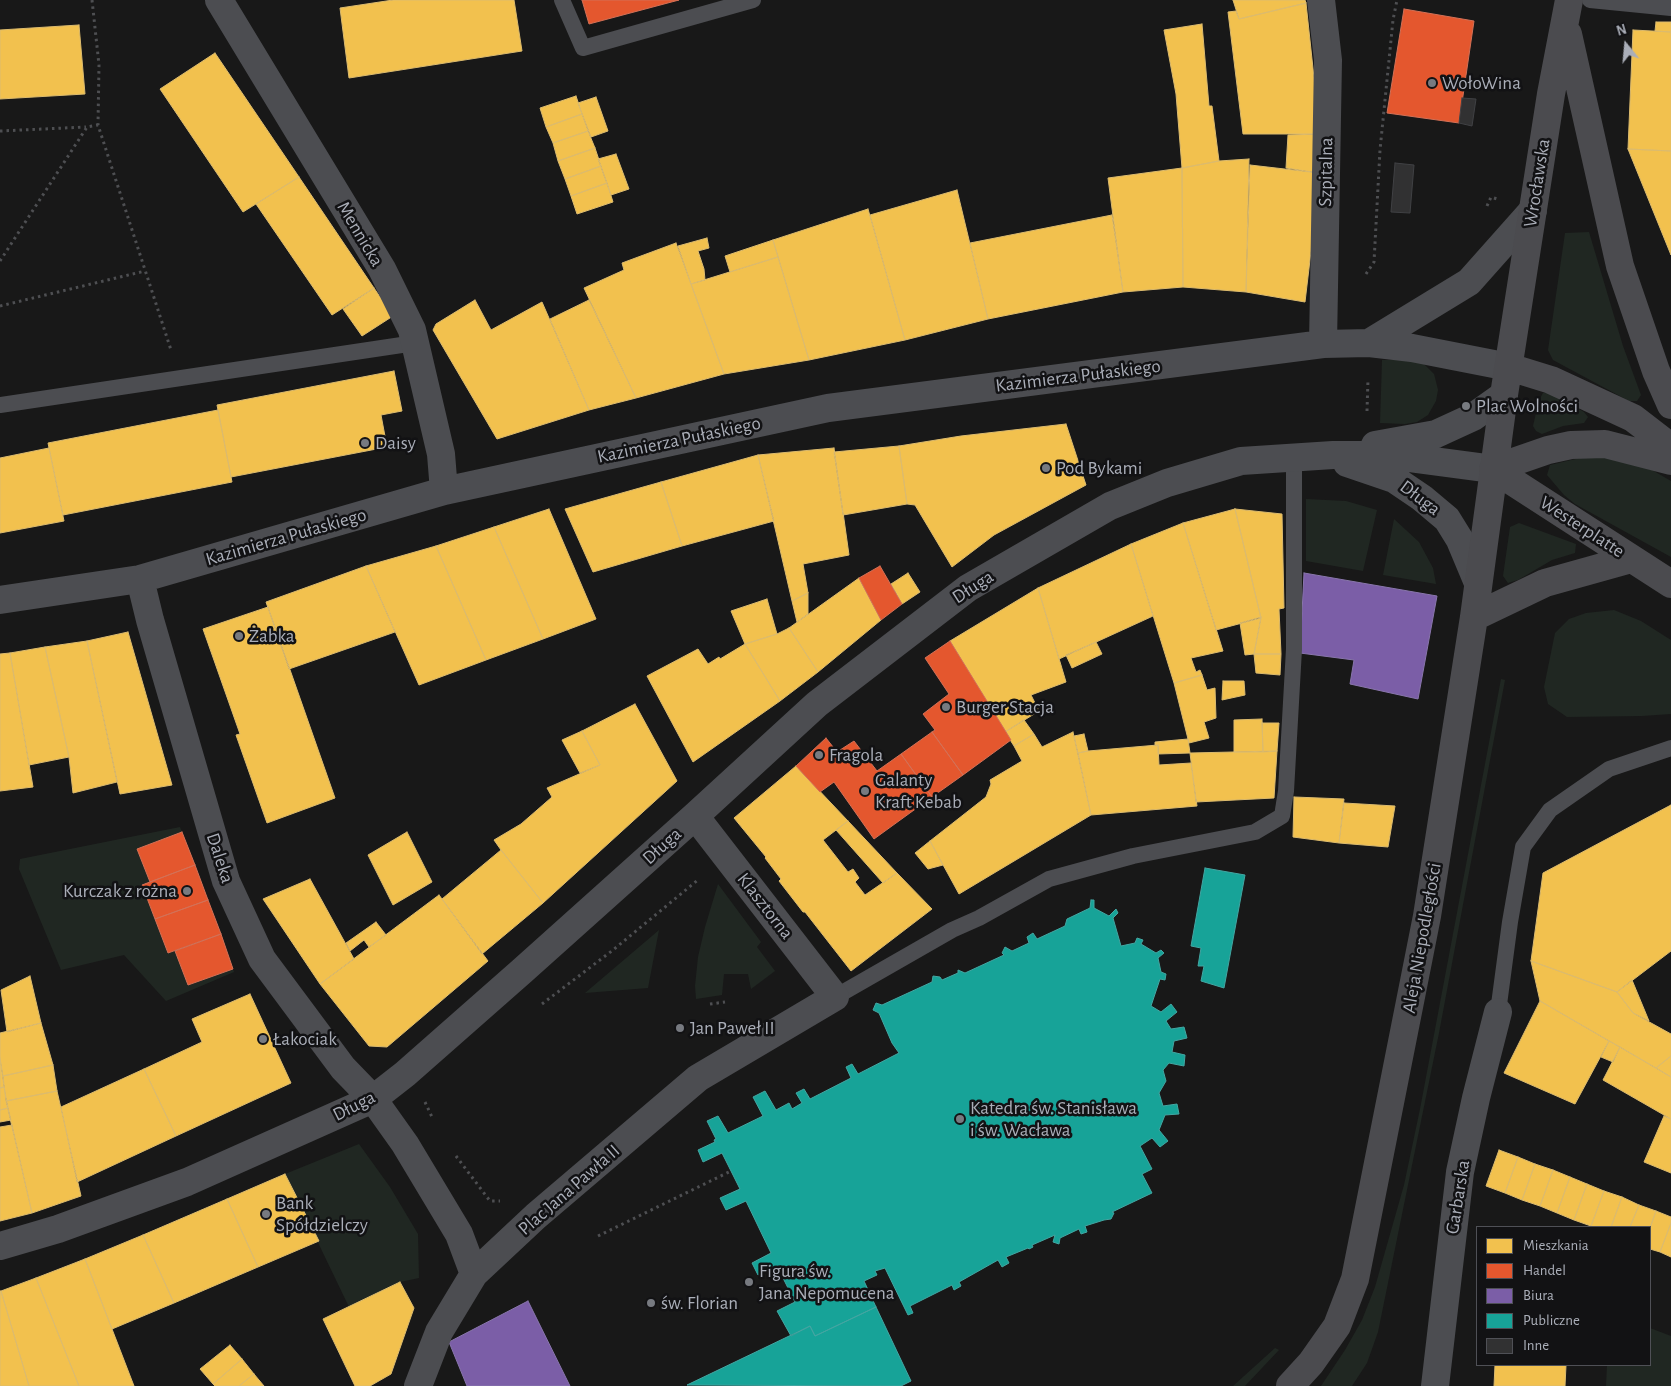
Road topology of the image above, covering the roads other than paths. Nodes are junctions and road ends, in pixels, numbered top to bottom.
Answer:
1 (219, 0) edge
2 (753, 0) edge
3 (1321, 0) edge
4 (1590, 0) edge
5 (563, 3) edge
6 (1671, 8) edge
7 (1567, 11) edge
8 (1533, 210) junction
9 (1369, 342) junction
10 (415, 343) junction
11 (1323, 344) junction
12 (1509, 367) junction
13 (1504, 395) junction
14 (0, 405) edge
15 (1671, 405) edge
16 (1671, 447) edge
17 (1324, 455) junction
18 (1294, 458) junction
19 (1671, 462) edge
20 (1493, 469) junction
21 (444, 490) junction
22 (1632, 559) junction
23 (140, 580) junction
24 (1478, 583) junction
25 (1671, 584) edge
26 (0, 600) edge
27 (1474, 617) junction
28 (1671, 748) edge
29 (695, 816) junction
30 (835, 997) junction
31 (1498, 1012) joint
32 (373, 1099) junction
33 (0, 1246) edge
34 (474, 1274) junction
35 (418, 1386) edge
36 (1290, 1386) edge
37 (1435, 1386) edge

1 - 10 street, Mennicka
2 - 5 lane
3 - 11 street, Szpitalna
4 - 6 lane
7 - 8 main road, Wrocławska
7 - 15 main road
8 - 9 street, Kazimierza Pułaskiego
8 - 12 main road, Wrocławska
9 - 11 street, Kazimierza Pułaskiego
9 - 12 street, Kazimierza Pułaskiego
10 - 14 lane
10 - 21 street, Mennicka
11 - 21 street, Kazimierza Pułaskiego
12 - 13 main road, Aleja Niepodległości
12 - 16 main road
13 - 17 street, Długa
13 - 20 main road, Aleja Niepodległości
17 - 18 street, Długa
17 - 20 street, Długa
17 - 24 street, Długa
18 - 29 street, Długa
18 - 30 lane
19 - 20 main road
20 - 22 main road, Westerplatte
20 - 24 main road, Aleja Niepodległości
21 - 23 street, Kazimierza Pułaskiego
22 - 25 main road, Westerplatte
22 - 27 main road
23 - 26 street, Kazimierza Pułaskiego
23 - 32 street, Daleka
24 - 27 main road, Aleja Niepodległości
27 - 36 main road, Aleja Niepodległości
28 - 31 lane
29 - 30 street, Klasztorna
29 - 32 street, Długa
30 - 34 street, Plac Jana Pawła II
31 - 37 street, Garbarska
32 - 33 street, Długa
32 - 34 street
34 - 35 street, Plac Jana Pawła II

